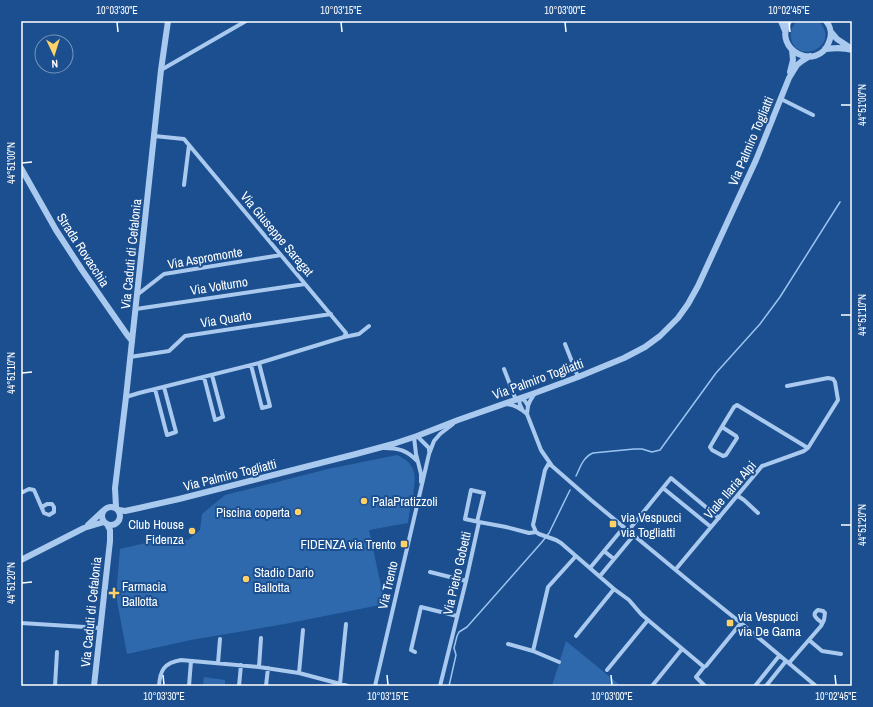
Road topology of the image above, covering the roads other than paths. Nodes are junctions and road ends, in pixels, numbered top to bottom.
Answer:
1 (168, 21) edge
2 (246, 21) edge
3 (781, 21) edge
4 (789, 21) edge
5 (826, 21) edge
6 (785, 31) junction
7 (831, 32) junction
8 (825, 49) junction
9 (852, 49) edge
10 (792, 50) junction
11 (810, 56) junction
12 (162, 70) junction
13 (789, 78) junction
14 (781, 99) junction
15 (813, 114) dead end
16 (154, 136) junction
17 (189, 145) junction
18 (21, 168) edge
19 (184, 185) dead end
20 (282, 255) junction
21 (306, 284) junction
22 (137, 295) junction
23 (136, 309) junction
24 (331, 314) junction
25 (369, 326) dead end
26 (344, 337) junction
27 (132, 341) junction
28 (566, 344) dead end
29 (130, 357) junction
30 (259, 363) junction
31 (251, 365) junction
32 (504, 369) dead end
33 (212, 375) junction
34 (578, 376) junction
35 (204, 377) junction
36 (787, 386) dead end
37 (164, 387) junction
38 (155, 390) junction
39 (535, 393) junction
40 (126, 397) junction
41 (518, 399) junction
42 (503, 404) junction
43 (528, 406) junction
44 (522, 410) junction
45 (527, 414) junction
46 (458, 420) junction
47 (722, 427) junction
48 (415, 436) junction
49 (376, 448) junction
50 (808, 448) junction
51 (429, 454) junction
52 (418, 463) junction
53 (549, 463) junction
54 (115, 488) junction
55 (422, 488) junction
56 (663, 488) junction
57 (21, 493) edge
58 (738, 496) junction
59 (42, 507) dead end
60 (139, 508) junction
61 (106, 509) junction
62 (118, 509) junction
63 (758, 513) dead end
64 (719, 518) junction
65 (118, 522) junction
66 (478, 522) junction
67 (106, 523) junction
68 (624, 527) junction
69 (711, 527) junction
70 (84, 528) junction
71 (628, 531) junction
72 (536, 532) junction
73 (634, 536) junction
74 (110, 541) junction
75 (604, 551) junction
76 (576, 556) junction
77 (614, 559) junction
78 (21, 560) edge
79 (590, 568) junction
80 (676, 569) junction
81 (430, 572) dead end
82 (600, 576) junction
83 (466, 581) junction
84 (614, 589) junction
85 (457, 616) junction
86 (648, 620) junction
87 (741, 622) junction
88 (21, 623) edge
89 (822, 623) dead end
90 (346, 624) dead end
91 (101, 628) junction
92 (304, 630) dead end
93 (576, 636) dead end
94 (261, 638) dead end
95 (220, 639) dead end
96 (809, 640) junction
97 (508, 644) dead end
98 (682, 649) junction
99 (533, 651) junction
100 (57, 652) dead end
101 (415, 652) dead end
102 (841, 654) dead end
103 (779, 656) junction
104 (191, 661) junction
105 (559, 662) dead end
106 (787, 662) junction
107 (218, 663) junction
108 (241, 665) junction
109 (259, 667) junction
110 (704, 667) junction
111 (268, 668) junction
112 (607, 670) dead end
113 (299, 673) junction
114 (340, 684) junction
115 (55, 686) edge
116 (94, 686) edge
117 (159, 686) edge
118 (188, 686) edge
119 (239, 686) edge
120 (266, 686) edge
121 (348, 686) edge
122 (376, 686) edge
123 (440, 686) edge
124 (652, 686) edge
125 (705, 686) edge
126 (755, 686) edge
127 (766, 686) edge
128 (816, 686) edge

1 - 12 street, Via Caduti di Cefalonia
2 - 12 street
3 - 6 street
4 - 6 street
5 - 7 street
6 - 10 street
7 - 8 street
7 - 9 street
8 - 9 street
8 - 11 street
10 - 11 street
10 - 13 street
11 - 13 street
12 - 16 street, Via Caduti di Cefalonia
13 - 14 street, Via Palmiro Togliatti
14 - 15 street
14 - 34 street, Via Palmiro Togliatti
16 - 17 street, Via Giuseppe Saragat
16 - 22 street, Via Caduti di Cefalonia
17 - 19 street
17 - 20 street, Via Giuseppe Saragat
18 - 27 street, Strada Rovacchia
20 - 21 street, Via Giuseppe Saragat
20 - 22 street, Via Aspromonte
21 - 23 street, Via Volturno
21 - 24 street, Via Giuseppe Saragat
22 - 23 street, Via Caduti di Cefalonia
23 - 27 street, Via Caduti di Cefalonia
24 - 26 street, Via Giuseppe Saragat
24 - 29 street, Via Quarto
25 - 26 street
26 - 30 street
27 - 29 street, Via Caduti di Cefalonia
28 - 34 street
29 - 40 street, Via Caduti di Cefalonia
30 - 31 street
30 - 31 street
31 - 33 street
32 - 41 street
33 - 35 street
33 - 35 street
34 - 39 street, Via Palmiro Togliatti
35 - 37 street
36 - 50 street
37 - 38 street
37 - 38 street
38 - 40 street
39 - 41 street, Via Palmiro Togliatti
39 - 43 street
40 - 54 street, Via Caduti di Cefalonia
41 - 42 street, Via Palmiro Togliatti
41 - 43 street
41 - 44 street
42 - 44 street
42 - 46 street, Via Palmiro Togliatti
43 - 45 street
44 - 45 street
45 - 53 street
46 - 48 street, Via Palmiro Togliatti
46 - 51 street, Via Trento
47 - 47 street
47 - 50 street
48 - 49 street, Via Palmiro Togliatti
48 - 51 street
48 - 52 street, Via Trento
49 - 52 street
49 - 60 street, Via Palmiro Togliatti
50 - 58 street, Viale Ilaria Alpi
51 - 55 street, Via Trento
52 - 55 street, Via Trento
53 - 68 street
53 - 72 street
54 - 61 street, Via Caduti di Cefalonia
54 - 62 street, Via Caduti di Cefalonia
55 - 122 street, Via Trento
56 - 64 street
56 - 69 street
56 - 71 street
57 - 59 street
58 - 63 street
58 - 64 street, Viale Ilaria Alpi
60 - 62 street, Via Palmiro Togliatti
60 - 65 street, Via Palmiro Togliatti
61 - 62 street, Via Palmiro Togliatti
61 - 67 street
61 - 70 street
62 - 65 street
64 - 69 street, Viale Ilaria Alpi
65 - 67 street
65 - 74 street, Via Caduti di Cefalonia
66 - 66 street
66 - 72 street, Via Pietro Gobetti
66 - 83 street, Via Pietro Gobetti
67 - 70 street
67 - 74 street, Via Caduti di Cefalonia
68 - 71 street
68 - 75 street
69 - 80 street, Viale Ilaria Alpi
70 - 78 street
71 - 73 street
72 - 76 street
73 - 77 street
73 - 80 street
74 - 91 street, Via Caduti di Cefalonia
75 - 77 street
75 - 79 street
76 - 79 street
76 - 99 street
77 - 82 street
79 - 82 street
80 - 87 street
81 - 83 street
82 - 84 street
83 - 85 street, Via Pietro Gobetti
84 - 86 street
84 - 93 street
85 - 101 street
85 - 123 street, Via Pietro Gobetti
86 - 98 street
86 - 112 street
87 - 103 street
87 - 110 street
88 - 91 street
89 - 96 street
90 - 114 street
91 - 116 street, Via Caduti di Cefalonia
92 - 113 street
94 - 109 street
95 - 107 street
96 - 102 street
96 - 106 street
97 - 99 street
98 - 110 street
98 - 124 street
99 - 105 street
100 - 115 street
103 - 106 street
103 - 126 street
104 - 107 street
104 - 117 street
104 - 118 street
106 - 127 street
106 - 128 street
107 - 108 street
108 - 109 street
108 - 119 street
109 - 111 street
110 - 125 street
111 - 113 street
111 - 120 street
113 - 114 street
114 - 121 street

